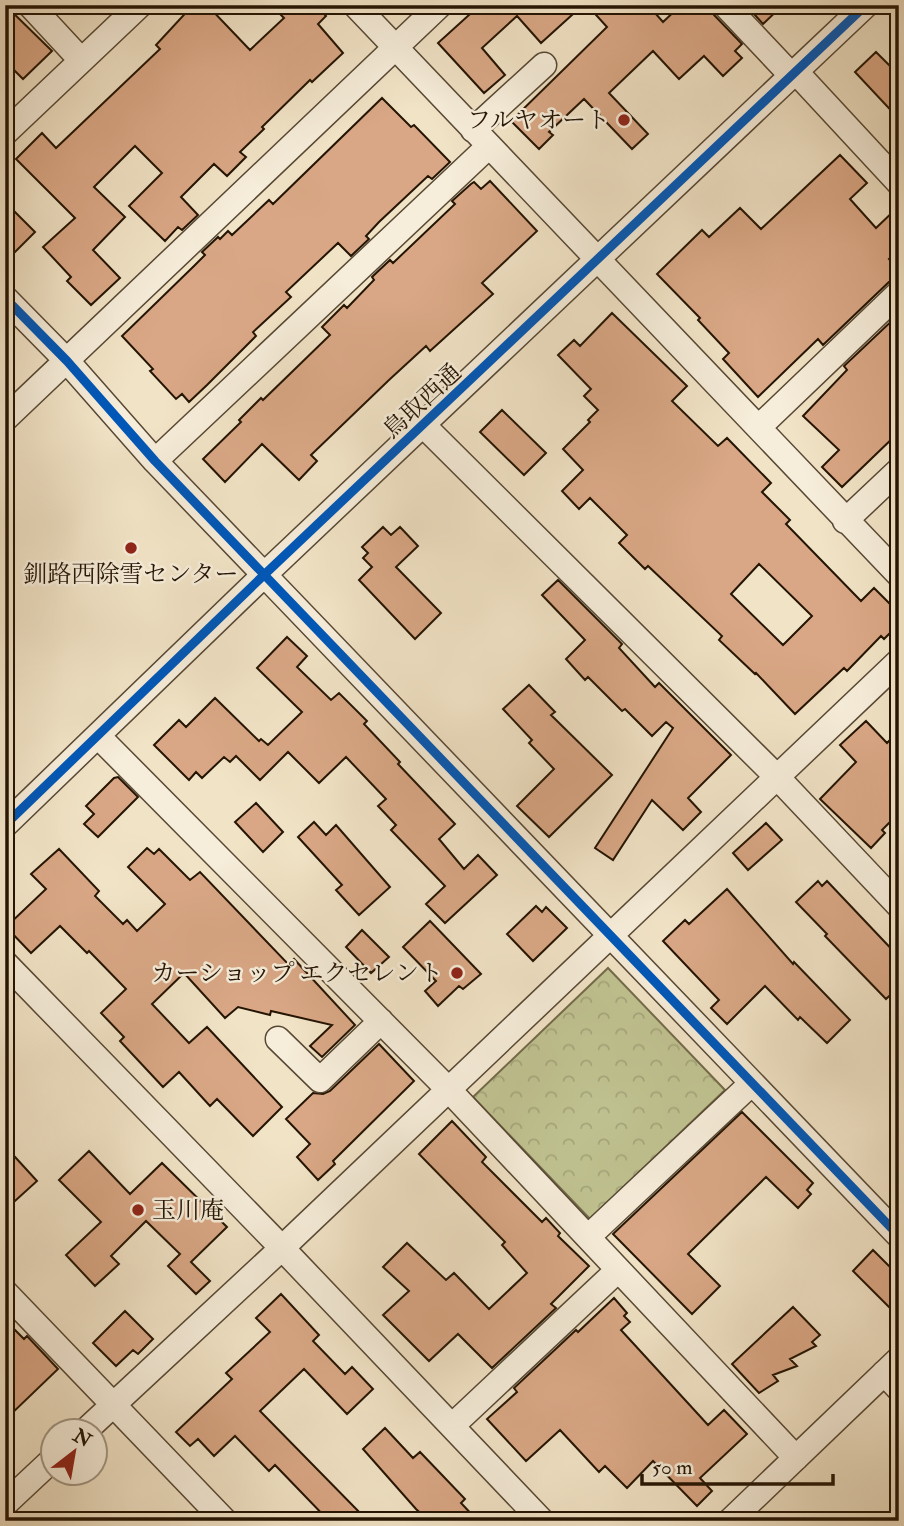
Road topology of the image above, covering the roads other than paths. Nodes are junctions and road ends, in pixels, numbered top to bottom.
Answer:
1 (30, 5) edge
2 (140, 5) edge
3 (355, 5) edge
4 (440, 5) edge
5 (724, 5) edge
6 (866, 5) edge
7 (840, 14) edge
8 (396, 48) junction
9 (81, 60) junction
10 (544, 65) dead end
11 (794, 74) junction
12 (5, 133) edge
13 (481, 138) junction
14 (899, 183) edge
15 (597, 261) junction
16 (899, 293) edge
17 (5, 298) edge
18 (67, 362) junction
19 (5, 419) edge
20 (424, 426) junction
21 (759, 427) junction
22 (155, 461) junction
23 (899, 470) edge
24 (845, 521) junction
25 (265, 574) junction
26 (899, 575) edge
27 (899, 661) edge
28 (98, 736) junction
29 (777, 777) junction
30 (5, 825) edge
31 (899, 905) edge
32 (611, 935) junction
33 (5, 963) edge
34 (381, 1021) junction
35 (278, 1039) dead end
36 (752, 1083) junction
37 (448, 1089) junction
38 (899, 1236) edge
39 (588, 1237) junction
40 (282, 1248) junction
41 (618, 1270) junction
42 (5, 1292) edge
43 (894, 1374) edge
44 (113, 1404) junction
45 (98, 1418) edge
46 (452, 1426) junction
47 (796, 1458) junction
48 (38, 1473) edge
49 (5, 1504) edge
50 (225, 1521) edge
51 (542, 1521) edge
52 (730, 1521) edge

1 - 9 street
2 - 9 street
3 - 8 street
4 - 8 street
5 - 11 street
6 - 7 street, 鳥取西通
7 - 11 street, 鳥取西通
8 - 13 street
8 - 18 street
9 - 12 street
10 - 13 street
11 - 14 street
11 - 15 street, 鳥取西通
13 - 15 street
13 - 22 street
15 - 20 street, 鳥取西通
15 - 21 street
16 - 21 street
17 - 18 street
18 - 19 street
18 - 22 street
20 - 25 street, 鳥取西通
20 - 29 street
21 - 24 street
22 - 25 street
23 - 24 street
24 - 26 street
25 - 28 street, 鳥取西通
25 - 32 street
27 - 29 street
28 - 30 street, 鳥取西通
28 - 34 street
29 - 31 street
29 - 32 street
32 - 36 street
32 - 37 street
33 - 40 street
34 - 35 street
34 - 37 street
36 - 38 street
36 - 39 street
37 - 39 street
37 - 40 street
39 - 41 street
40 - 44 street
40 - 46 street
41 - 46 street
41 - 47 street
42 - 44 street
43 - 47 street
44 - 45 street
44 - 50 street
46 - 51 street
47 - 52 street
48 - 49 street

